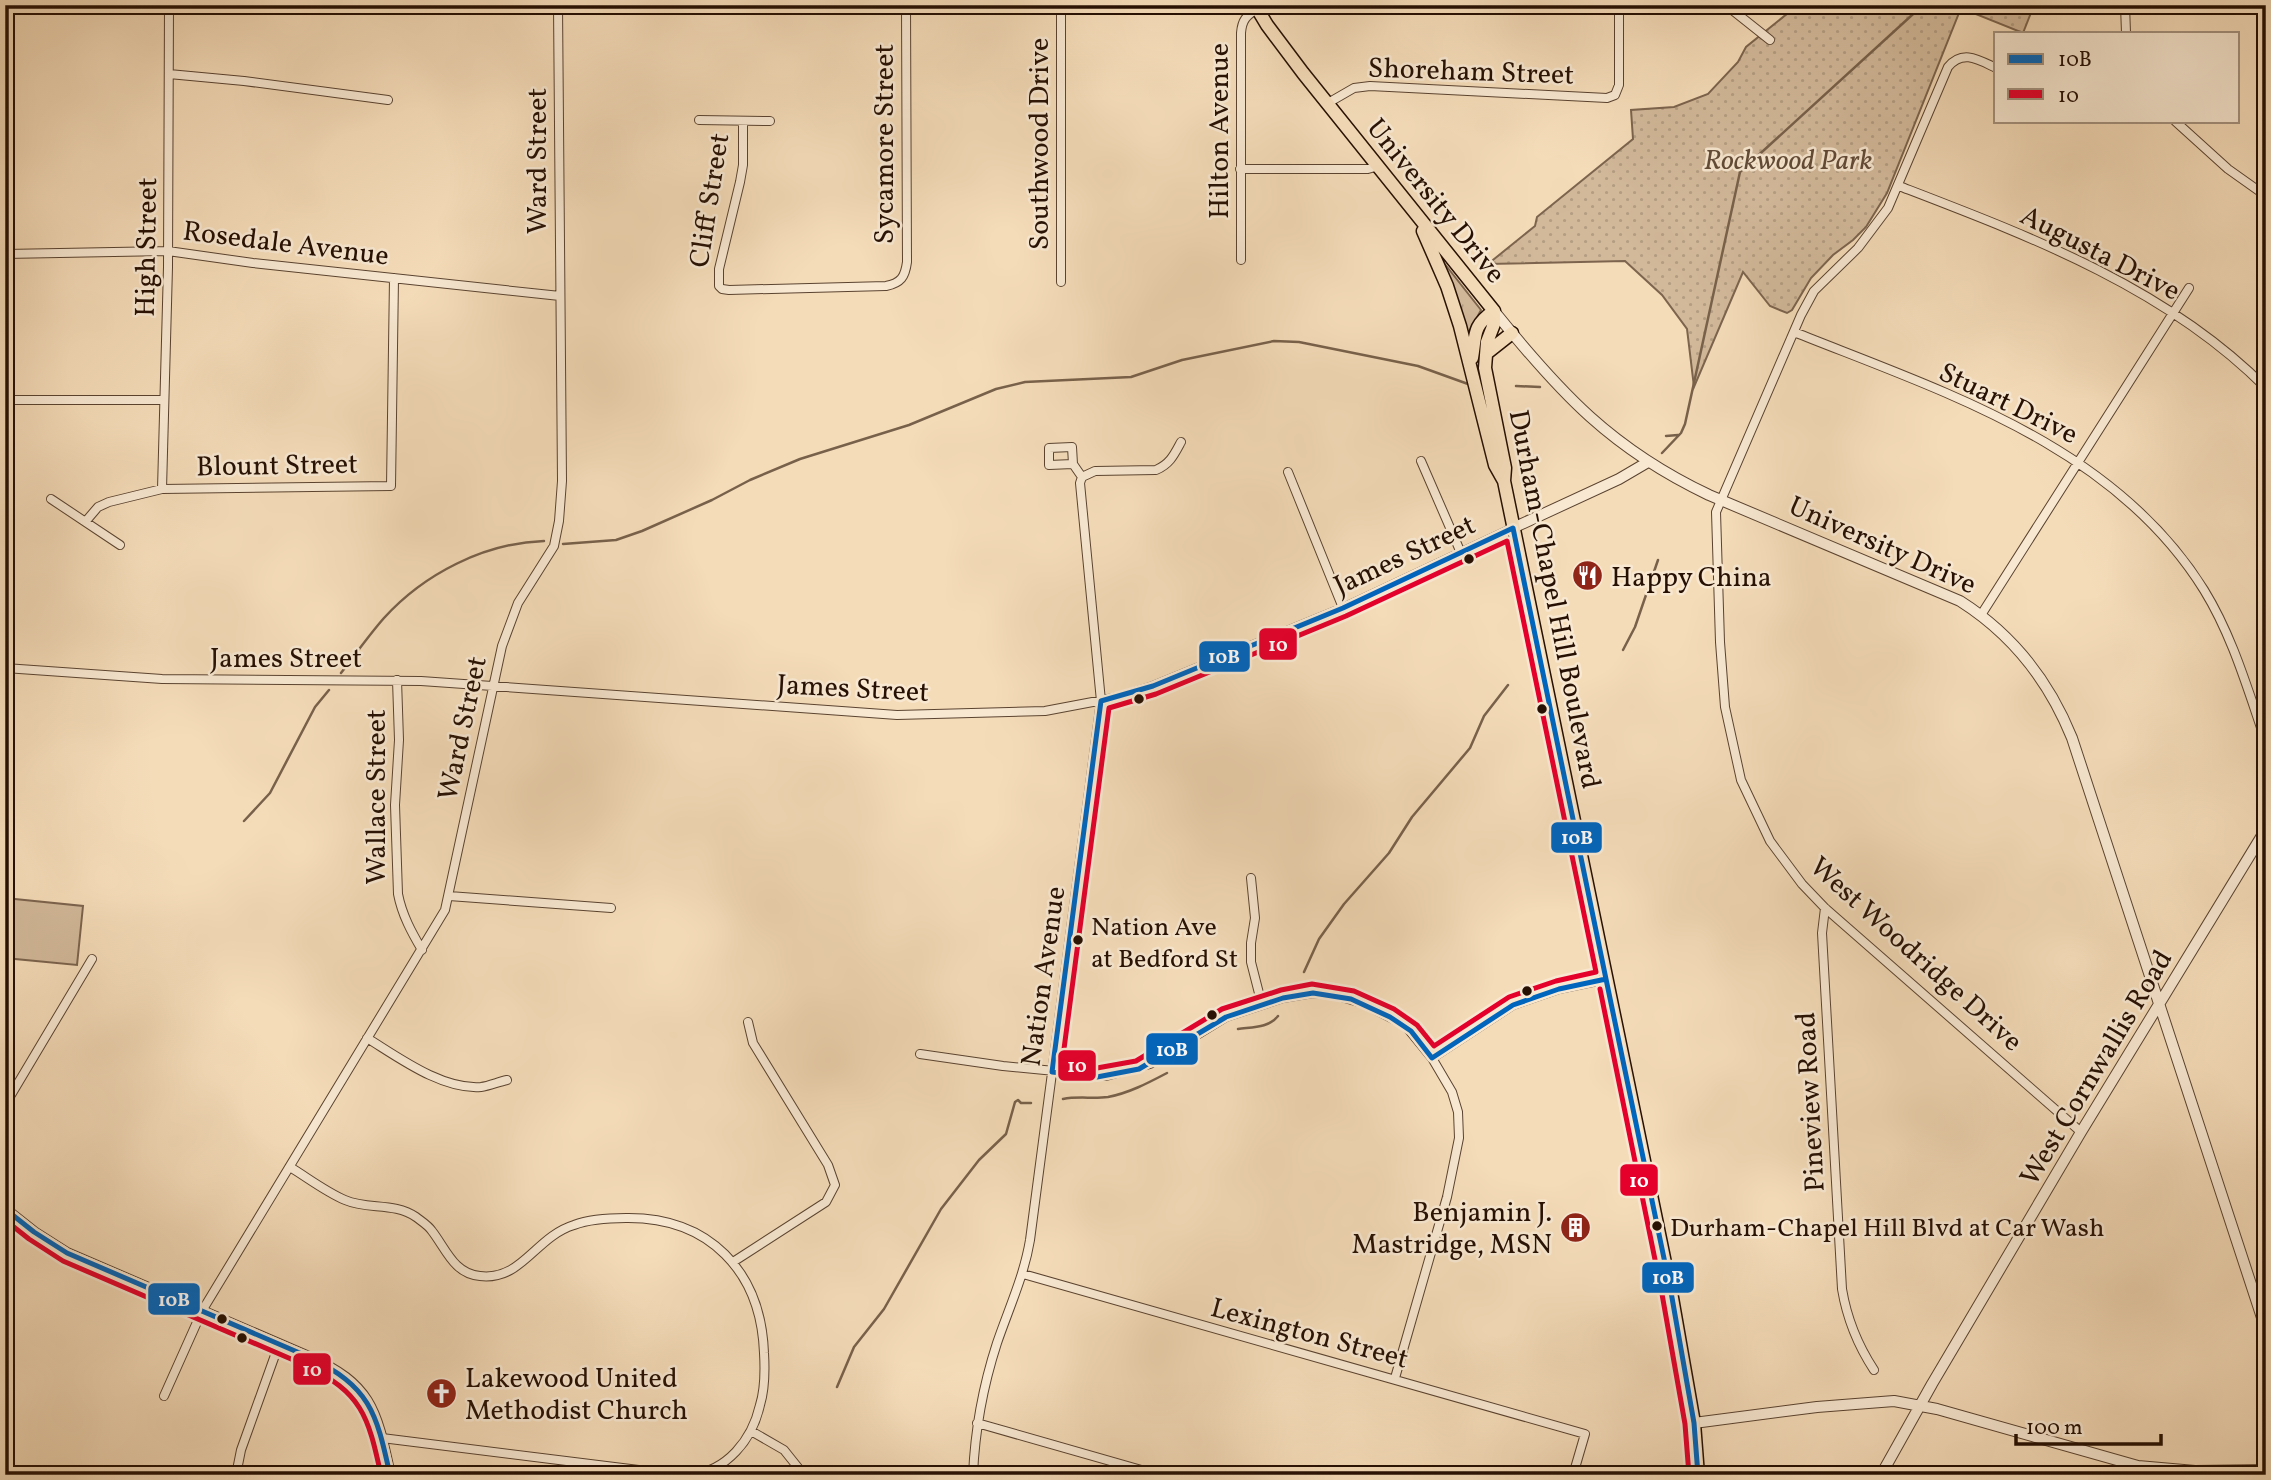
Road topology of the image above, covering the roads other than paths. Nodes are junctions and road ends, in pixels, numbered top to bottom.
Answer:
1 (169, 5) edge
2 (558, 5) edge
3 (906, 5) edge
4 (1061, 5) edge
5 (1619, 5) edge
6 (1726, 5) edge
7 (2124, 5) edge
8 (1256, 7) edge
9 (2126, 32) edge
10 (1770, 40) dead end
11 (1994, 67) edge
12 (169, 74) junction
13 (388, 100) dead end
14 (1328, 103) junction
15 (699, 120) dead end
16 (743, 121) junction
17 (770, 121) dead end
18 (2176, 122) edge
19 (1378, 166) junction
20 (1240, 169) junction
21 (1899, 186) junction
22 (2266, 196) edge
23 (1414, 211) junction
24 (168, 251) junction
25 (5, 254) edge
26 (1241, 260) dead end
27 (394, 278) junction
28 (1061, 282) dead end
29 (719, 286) joint
30 (2189, 288) dead end
31 (560, 296) junction
32 (1494, 311) junction
33 (2174, 312) junction
34 (1794, 332) junction
35 (1512, 333) junction
36 (1488, 352) junction
37 (1471, 365) junction
38 (2266, 388) edge
39 (5, 400) edge
40 (164, 400) junction
41 (1181, 442) dead end
42 (1421, 461) dead end
43 (1648, 463) junction
44 (2079, 463) junction
45 (1073, 464) dead end
46 (1288, 472) dead end
47 (1082, 477) junction
48 (1504, 481) junction
49 (162, 489) junction
50 (51, 499) dead end
51 (1723, 500) junction
52 (86, 522) junction
53 (1513, 528) junction
54 (120, 545) dead end
55 (1461, 553) junction
56 (1343, 608) junction
57 (1981, 615) junction
58 (5, 668) edge
59 (397, 680) junction
60 (493, 686) junction
61 (1101, 701) junction
62 (2266, 742) edge
63 (2266, 829) edge
64 (1251, 878) dead end
65 (449, 896) junction
66 (611, 908) dead end
67 (1825, 908) junction
68 (422, 950) junction
69 (92, 960) dead end
70 (1607, 979) junction
71 (1262, 1005) junction
72 (2160, 1005) junction
73 (748, 1022) dead end
74 (367, 1038) junction
75 (920, 1054) dead end
76 (1432, 1058) junction
77 (1052, 1072) junction
78 (507, 1080) dead end
79 (5, 1105) edge
80 (2081, 1132) junction
81 (290, 1167) junction
82 (9, 1213) edge
83 (5, 1227) edge
84 (733, 1262) junction
85 (1023, 1274) junction
86 (202, 1311) junction
87 (2266, 1330) edge
88 (279, 1344) junction
89 (1874, 1370) dead end
90 (1395, 1378) junction
91 (164, 1396) dead end
92 (1920, 1405) junction
93 (977, 1423) junction
94 (1694, 1423) junction
95 (751, 1431) junction
96 (382, 1437) junction
97 (2266, 1462) edge
98 (2241, 1469) junction
99 (2266, 1469) edge
100 (236, 1475) edge
101 (390, 1475) edge
102 (679, 1475) edge
103 (690, 1475) edge
104 (804, 1475) edge
105 (973, 1475) edge
106 (1159, 1475) edge
107 (1573, 1475) edge
108 (1698, 1475) edge
109 (1881, 1475) edge

1 - 12 street, High Street
2 - 31 street, Ward Street
3 - 29 street, Sycamore Street
4 - 28 street, Southwood Drive
5 - 14 street, Shoreham Street
6 - 10 street
7 - 9 street
8 - 14 main road, University Drive
8 - 20 street, Hilton Avenue
11 - 21 street, West Woodridge Drive
12 - 13 street
12 - 24 street, High Street
14 - 19 main road, University Drive
15 - 16 street
16 - 17 street
16 - 29 street, Cliff Street
18 - 22 street
19 - 20 street
19 - 23 main road, University Drive
20 - 26 street, Hilton Avenue
21 - 33 street, Augusta Drive
21 - 34 street, West Woodridge Drive
23 - 32 main road, University Drive
23 - 37 main road
24 - 25 street, Rosedale Avenue
24 - 27 street, Rosedale Avenue
24 - 40 street, High Street
27 - 31 street, Rosedale Avenue
27 - 49 street, Blount Street
30 - 33 street
31 - 60 street, Ward Street
32 - 35 street, University Drive
32 - 36 main road, Durham-Chapel Hill Boulevard
32 - 37 main road
33 - 38 street, Augusta Drive
33 - 44 street
34 - 44 street, Stuart Drive
34 - 51 street, West Woodridge Drive
35 - 36 main road
35 - 43 street, University Drive
36 - 48 main road, Durham-Chapel Hill Boulevard
37 - 48 main road
39 - 40 street
40 - 49 street, High Street
41 - 47 street
42 - 55 street
43 - 51 street, University Drive
43 - 53 street, James Street
44 - 57 street
44 - 62 street, Stuart Drive
45 - 47 street
46 - 56 street
47 - 61 street, Nation Avenue
48 - 53 main road, Durham-Chapel Hill Boulevard
49 - 52 street, Blount Street
50 - 52 street
51 - 57 street, University Drive
51 - 67 street, West Woodridge Drive
52 - 54 street
53 - 55 street, James Street
53 - 70 main road, Durham-Chapel Hill Boulevard
55 - 56 street, James Street
56 - 61 street, James Street
57 - 72 street, University Drive
58 - 59 street, James Street
59 - 60 street, James Street
59 - 68 street, Wallace Street
60 - 61 street, James Street
60 - 65 street, Ward Street
61 - 77 street, Nation Avenue
63 - 72 street, West Cornwallis Road
64 - 71 street
65 - 66 street
65 - 68 street, Ward Street
67 - 80 street, West Woodridge Drive
67 - 89 street, Pineview Road
68 - 74 street, Ward Street
69 - 79 street
70 - 76 street
70 - 94 main road, Durham-Chapel Hill Boulevard
71 - 76 street
71 - 77 street
72 - 80 street, West Cornwallis Road
72 - 87 street, University Drive
73 - 84 street
74 - 78 street
74 - 81 street, Ward Street
75 - 77 street
76 - 90 street
77 - 85 street, Nation Avenue
80 - 92 street, West Cornwallis Road
81 - 84 street
81 - 86 street, Ward Street
82 - 83 street
82 - 86 street
84 - 95 street
85 - 90 street, Lexington Street
85 - 93 street, Nation Avenue
86 - 88 street
86 - 91 street, Ward Street
88 - 96 street
88 - 100 street
90 - 107 street, Lexington Street
92 - 94 street
92 - 98 street
92 - 109 street, West Cornwallis Road
93 - 105 street, Nation Avenue
93 - 106 street
94 - 108 main road, Durham-Chapel Hill Boulevard
95 - 103 street
95 - 104 street
96 - 101 street
96 - 102 street
97 - 98 street
98 - 99 street

